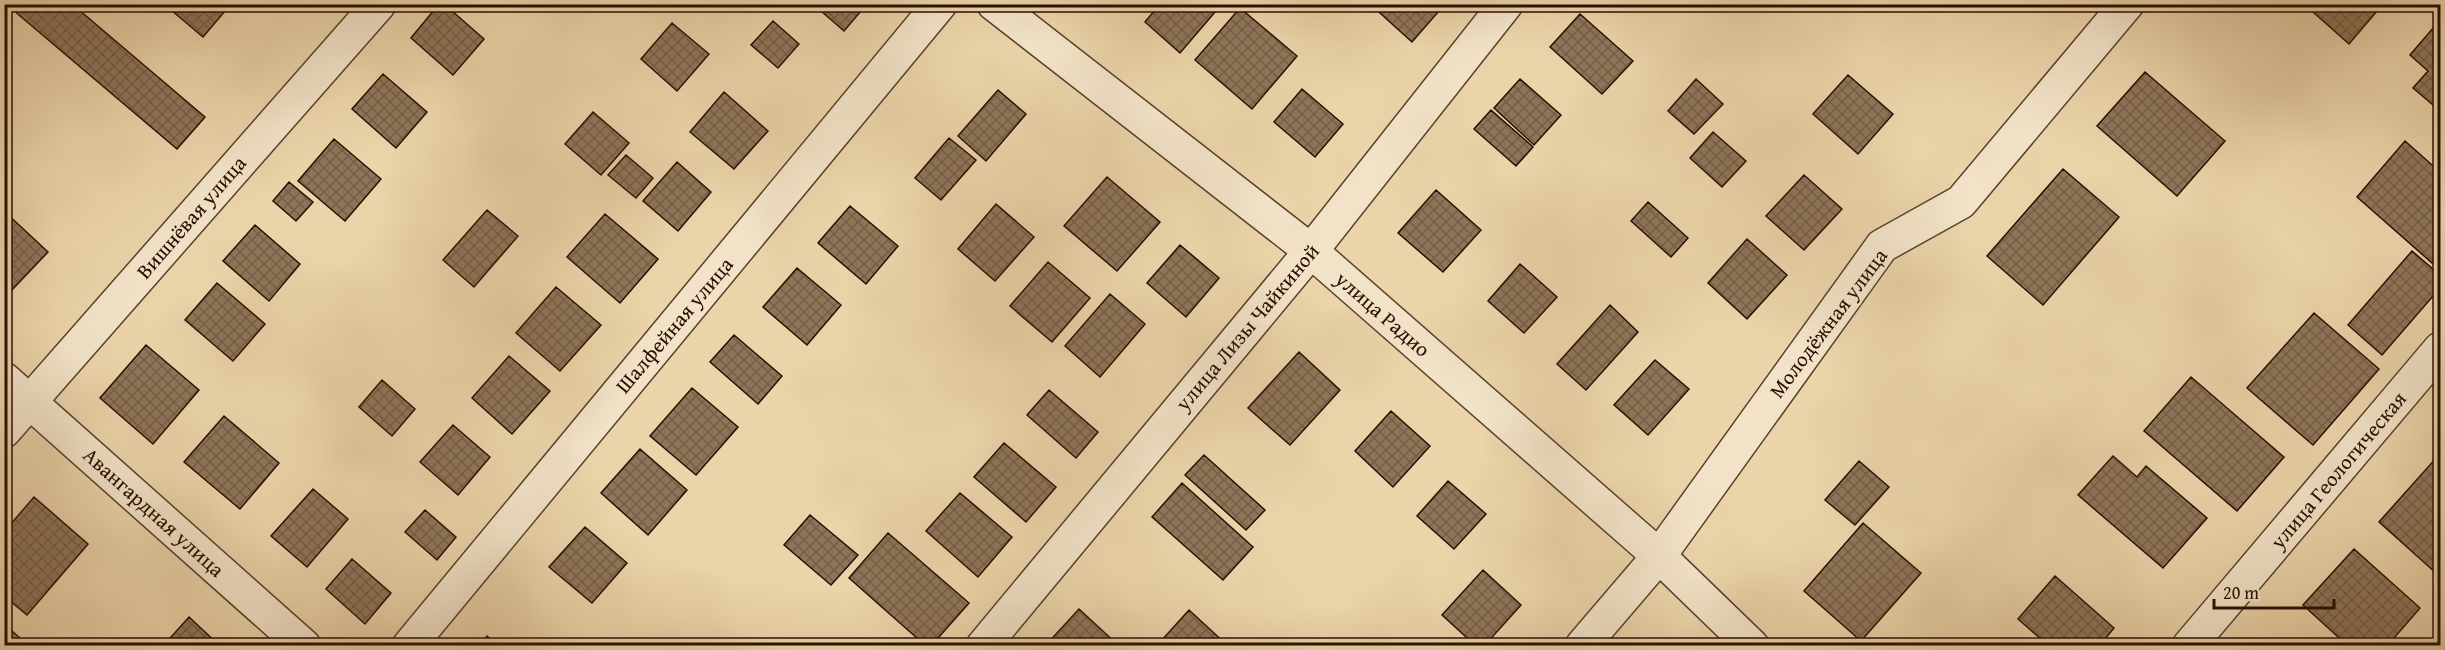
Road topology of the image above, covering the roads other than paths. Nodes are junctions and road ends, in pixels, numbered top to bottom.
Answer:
1 (379, 4) edge
2 (940, 4) edge
3 (994, 4) edge
4 (1506, 4) edge
5 (2127, 4) edge
6 (1311, 251) junction
7 (2440, 350) edge
8 (4, 379) edge
9 (29, 401) junction
10 (4, 431) edge
11 (1659, 556) junction
12 (304, 645) edge
13 (409, 645) edge
14 (983, 645) edge
15 (1582, 645) edge
16 (1752, 645) edge
17 (2189, 645) edge

1 - 9 street, Вишнёвая улица
2 - 13 street, Шалфейная улица
3 - 6 street, улица Радио
4 - 6 street, улица Лизы Чайкиной
5 - 11 street, Молодёжная улица
6 - 11 street, улица Радио
6 - 14 street, улица Лизы Чайкиной
7 - 17 street, улица Геологическая
8 - 9 street, Авангардная улица
9 - 10 street, Вишнёвая улица
9 - 12 street, Авангардная улица
11 - 15 street, Молодёжная улица
11 - 16 street, улица Радио

